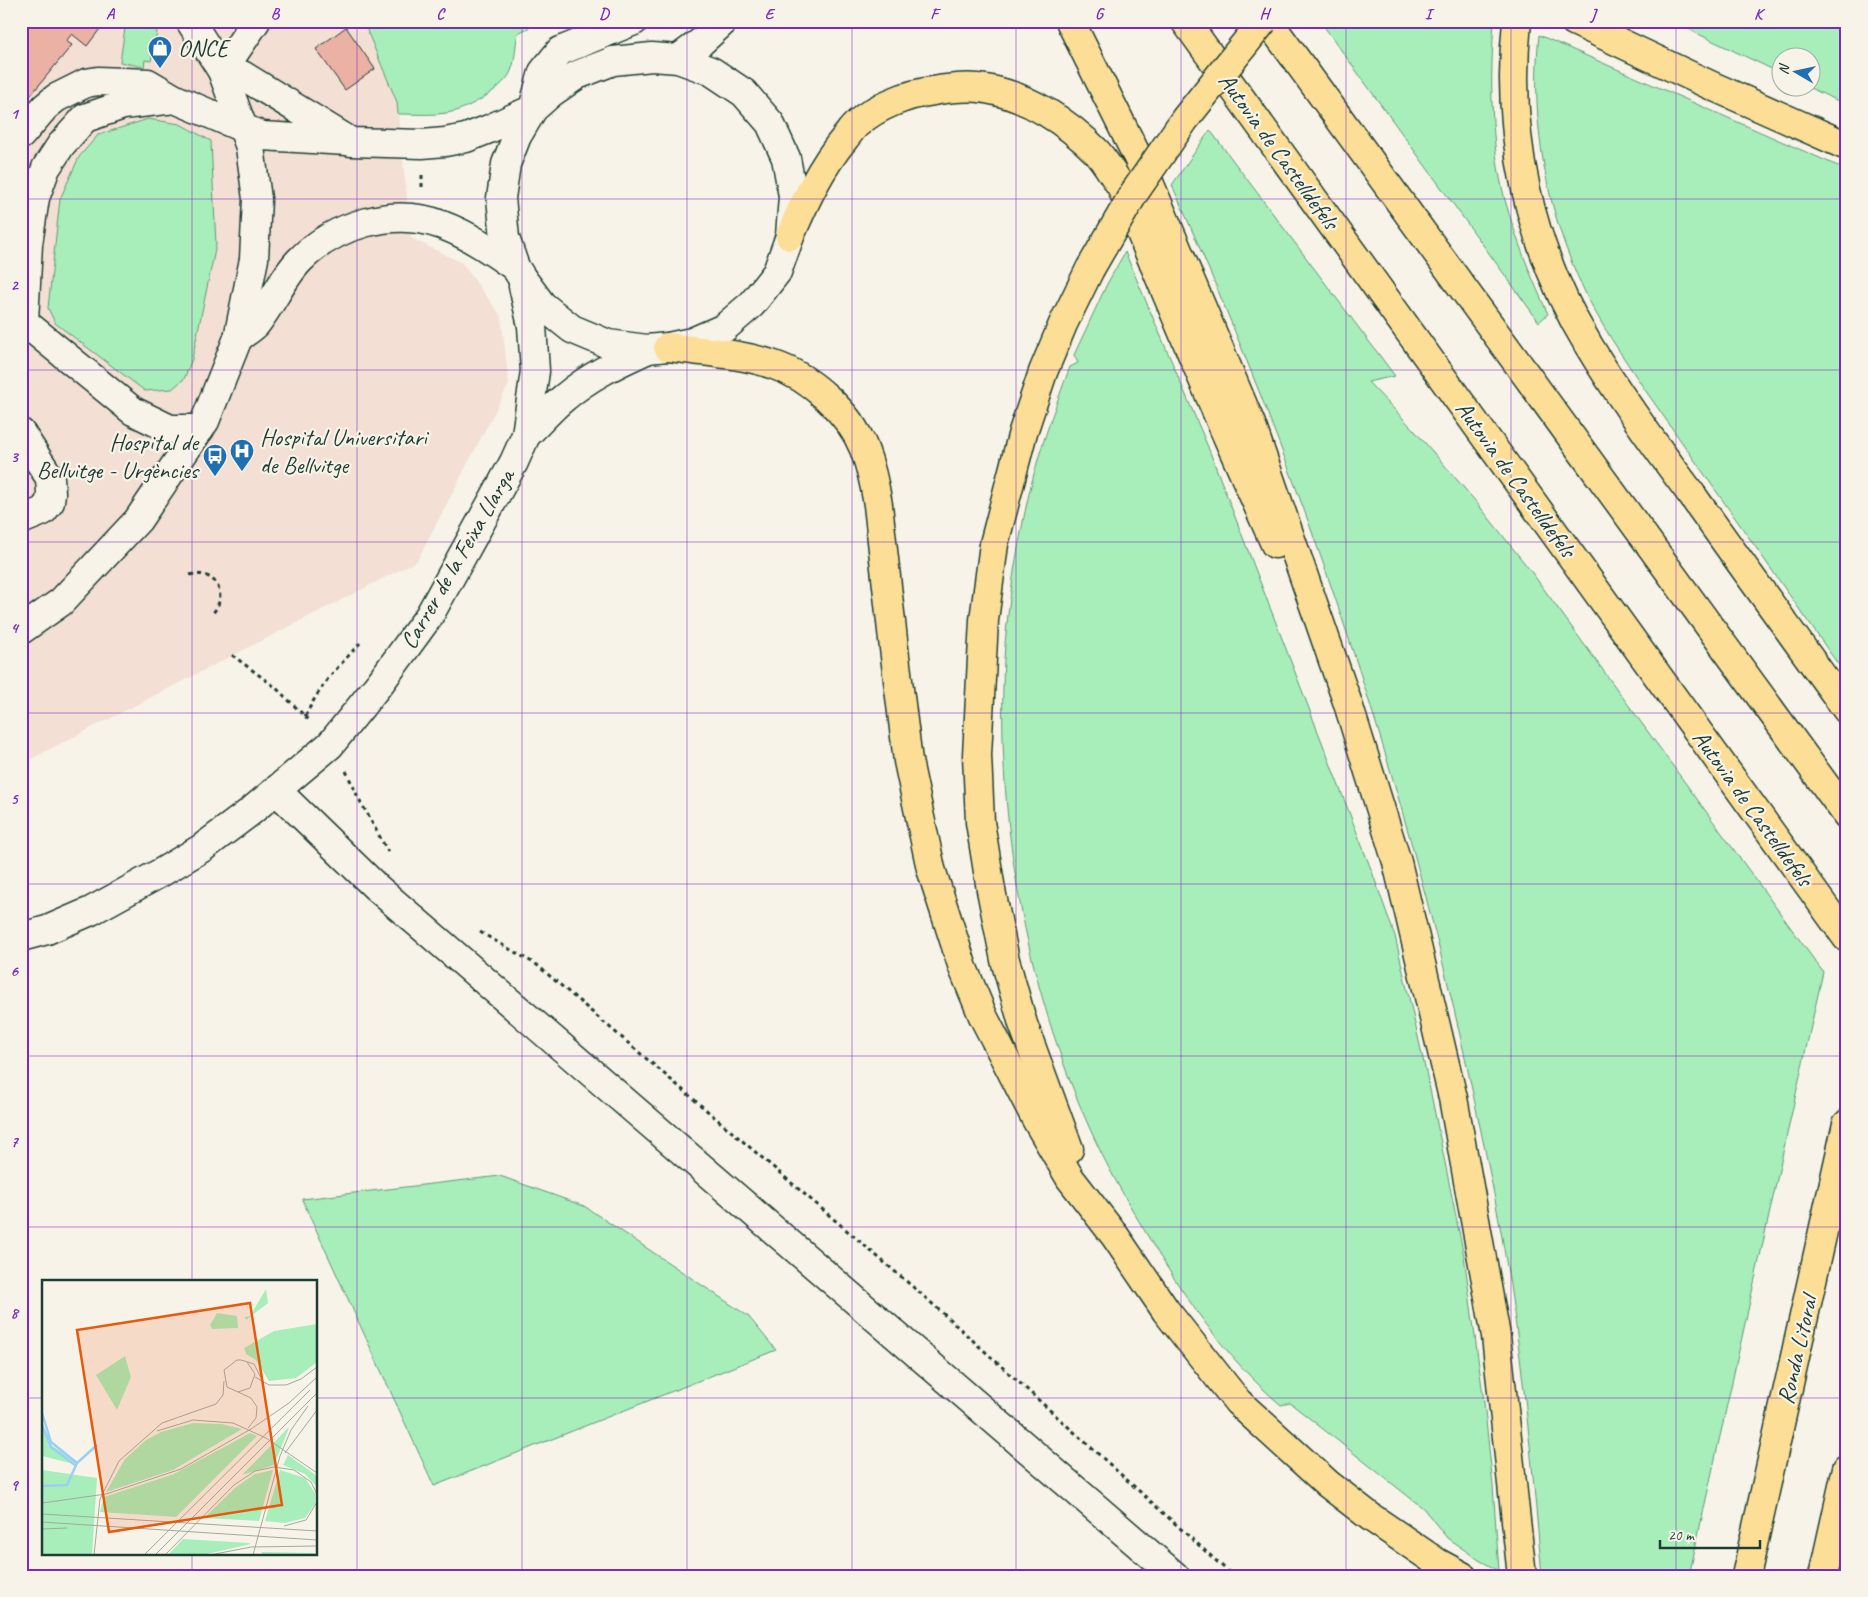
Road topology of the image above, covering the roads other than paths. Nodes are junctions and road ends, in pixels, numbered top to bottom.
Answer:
1 (190, 21) edge
2 (256, 21) edge
3 (634, 21) edge
4 (724, 21) edge
5 (1070, 21) edge
6 (1185, 21) edge
7 (1263, 21) edge
8 (1268, 21) edge
9 (1517, 21) edge
10 (1574, 21) edge
11 (678, 59) junction
12 (222, 71) junction
13 (175, 98) junction
14 (534, 109) junction
15 (242, 127) junction
16 (21, 135) edge
17 (351, 142) junction
18 (1847, 146) edge
19 (26, 220) edge
20 (790, 236) junction
21 (518, 273) junction
22 (238, 338) junction
23 (657, 348) junction
24 (200, 429) junction
25 (21, 432) edge
26 (526, 435) junction
27 (21, 520) edge
28 (21, 630) edge
29 (1348, 704) junction
30 (1847, 710) edge
31 (276, 791) junction
32 (1847, 815) edge
33 (21, 937) edge
34 (1847, 938) edge
35 (1847, 1124) edge
36 (1114, 1236) junction
37 (1847, 1468) edge
38 (1522, 1574) edge
39 (1175, 1576) edge
40 (1462, 1576) edge
41 (1746, 1576) edge
42 (1823, 1576) edge

1 - 12 street
2 - 12 street
3 - 14 street
4 - 11 street
5 - 29 highway
6 - 34 highway, Autovia de Castelldefels
7 - 36 highway, bridge
8 - 32 highway
9 - 30 highway
10 - 18 highway
11 - 14 street
11 - 20 street
12 - 15 street
12 - 17 street
13 - 15 street
13 - 16 street
13 - 19 street
14 - 17 street
14 - 21 street
15 - 17 street
15 - 22 street
19 - 24 street
20 - 23 street
20 - 29 highway
21 - 22 street
21 - 23 street
21 - 26 street, Carrer de la Feixa Llarga
22 - 24 street
23 - 26 street, Carrer de la Feixa Llarga
23 - 36 highway
24 - 28 street
25 - 27 street
26 - 31 street, Carrer de la Feixa Llarga
29 - 38 highway
31 - 33 street, Carrer de la Feixa Llarga
31 - 39 street
35 - 41 highway, Ronda Litoral
36 - 40 highway
37 - 42 highway

